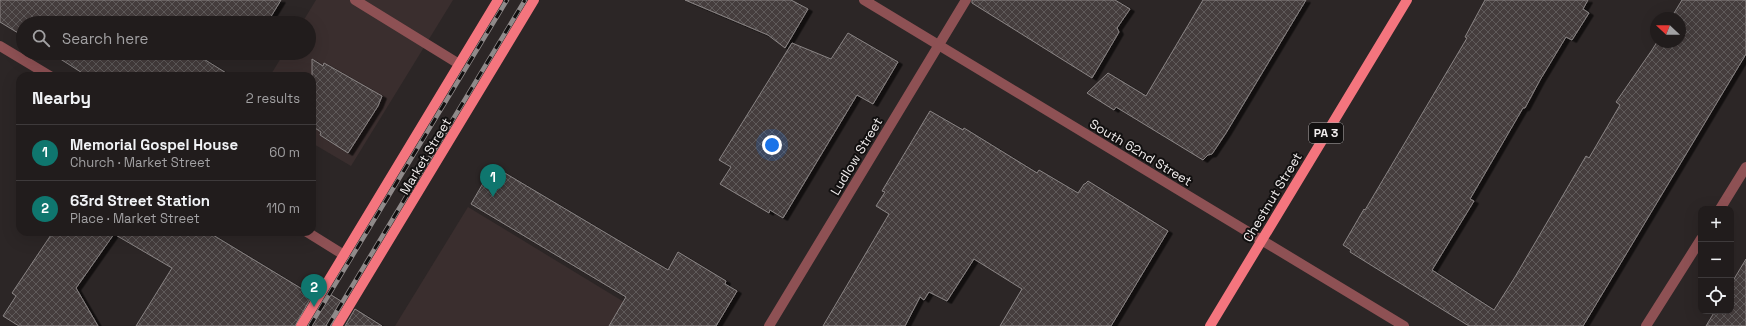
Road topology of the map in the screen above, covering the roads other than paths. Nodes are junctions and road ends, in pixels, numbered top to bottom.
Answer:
1 (355, 0) edge
2 (498, 0) edge
3 (534, 0) edge
4 (864, 0) edge
5 (966, 0) edge
6 (1406, 0) edge
7 (939, 45) junction
8 (0, 46) edge
9 (16, 56) edge
10 (23, 60) edge
11 (460, 64) junction
12 (43, 72) edge
13 (1746, 167) edge
14 (1722, 206) edge
15 (313, 236) edge
16 (1261, 240) junction
17 (1699, 242) edge
18 (344, 255) junction
19 (301, 326) edge
20 (337, 326) edge
21 (769, 326) edge
22 (1210, 326) edge
23 (1404, 326) edge
24 (1646, 326) edge

1 - 11 street
2 - 11 main road, Market Street
3 - 20 main road, Market Street
4 - 7 street, South 62nd Street
5 - 7 street, Ludlow Street
6 - 16 main road, Chestnut Street / PA 3
7 - 16 street, South 62nd Street
7 - 21 street, Ludlow Street
8 - 9 street
10 - 12 street
11 - 18 main road, Market Street
13 - 14 street
15 - 18 street
16 - 22 main road, Chestnut Street / PA 3
16 - 23 street, South 62nd Street
17 - 24 street
18 - 19 main road, Market Street

